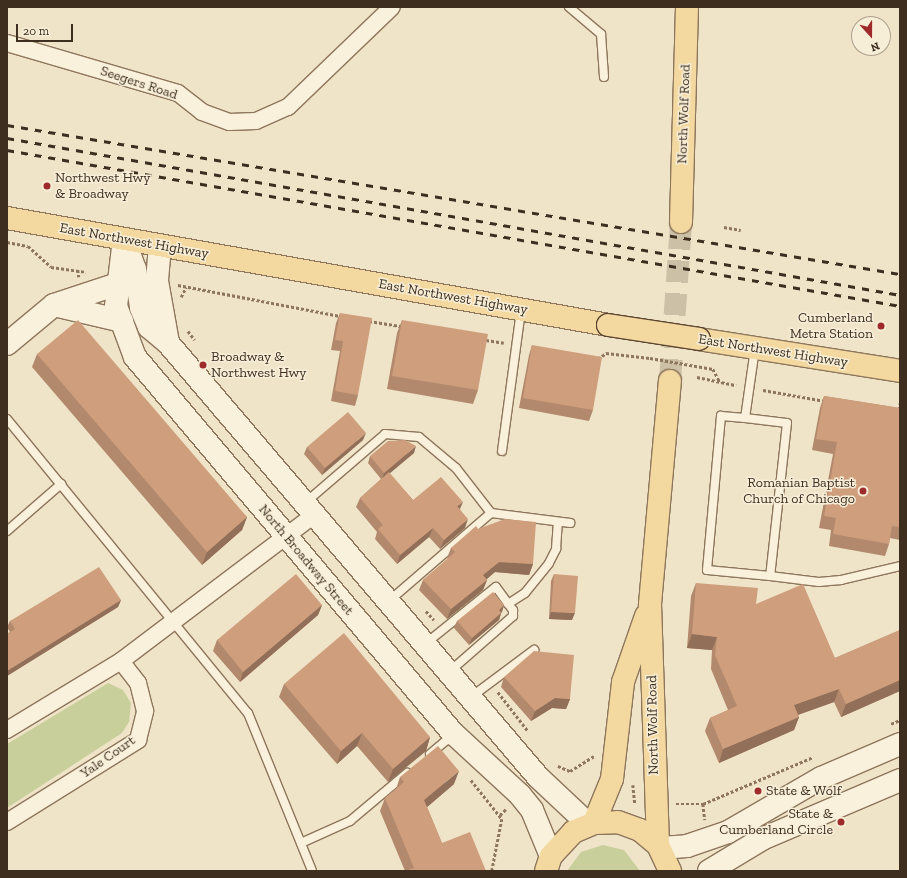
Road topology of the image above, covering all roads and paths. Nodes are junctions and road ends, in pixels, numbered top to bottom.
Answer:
1 (569, 7) edge
2 (389, 8) edge
3 (684, 9) edge
4 (7, 43) edge
5 (604, 77) dead end
6 (7, 218) edge
7 (681, 222) tunnel mouth
8 (724, 227) dead end
9 (741, 230) dead end
10 (124, 239) junction
11 (7, 242) edge
12 (160, 246) junction
13 (85, 271) dead end
14 (118, 284) junction
15 (54, 305) junction
16 (178, 305) dead end
17 (522, 308) junction
18 (347, 317) edge
19 (363, 320) edge
20 (122, 321) junction
21 (184, 326) dead end
22 (409, 327) edge
23 (478, 339) edge
24 (168, 343) junction
25 (197, 343) dead end
26 (7, 344) edge
27 (516, 345) junction
28 (755, 348) junction
29 (591, 357) edge
30 (900, 371) edge
31 (697, 377) dead end
32 (670, 381) tunnel mouth
33 (721, 382) junction
34 (749, 387) junction
35 (827, 402) edge
36 (900, 403) edge
37 (899, 414) edge
38 (745, 418) junction
39 (7, 419) edge
40 (502, 451) dead end
41 (61, 484) junction
42 (308, 510) junction
43 (491, 513) junction
44 (558, 522) junction
45 (570, 523) dead end
46 (7, 531) edge
47 (285, 536) junction
48 (900, 566) edge
49 (770, 576) junction
50 (405, 587) junction
51 (387, 602) junction
52 (508, 604) junction
53 (650, 604) junction
54 (176, 622) junction
55 (442, 629) junction
56 (424, 644) junction
57 (534, 650) edge
58 (121, 661) junction
59 (449, 673) junction
60 (490, 682) junction
61 (470, 697) junction
62 (900, 720) edge
63 (886, 726) dead end
64 (7, 730) edge
65 (454, 734) junction
66 (530, 734) dead end
67 (900, 744) edge
68 (601, 752) dead end
69 (820, 754) dead end
70 (424, 758) edge
71 (554, 764) dead end
72 (413, 768) edge
73 (900, 780) edge
74 (678, 804) dead end
75 (7, 822) edge
76 (591, 824) junction
77 (301, 843) junction
78 (659, 847) junction
79 (546, 866) edge
80 (312, 871) edge
81 (670, 871) edge
82 (709, 871) edge

1 - 5 lane
2 - 4 street, Seegers Road
3 - 7 main road, North Wolf Road
6 - 10 main road, East Northwest Highway
8 - 9 path
10 - 12 main road, East Northwest Highway
10 - 14 street, North Broadway Street
10 - 24 street
11 - 13 path
12 - 17 main road, East Northwest Highway
12 - 24 street
14 - 15 street
14 - 20 street, North Broadway Street
15 - 20 street
15 - 26 street
16 - 18 path
17 - 27 lane
17 - 28 main road, East Northwest Highway, bridge
19 - 22 path
20 - 47 street, North Broadway Street
21 - 25 path
23 - 27 path
24 - 42 street
27 - 40 lane
28 - 30 main road, East Northwest Highway
28 - 34 lane
29 - 33 path, bridge
31 - 33 path
32 - 53 main road, North Wolf Road
33 - 34 path
34 - 35 path
34 - 38 lane
36 - 37 path
38 - 49 lane
38 - 49 lane
39 - 41 lane
41 - 46 lane
41 - 54 lane
42 - 43 lane
42 - 47 street
42 - 51 street
43 - 44 lane
43 - 50 lane
44 - 45 lane
44 - 52 lane
47 - 54 street
47 - 65 street, North Broadway Street
48 - 49 lane
50 - 51 lane
50 - 55 path
51 - 56 street
52 - 55 lane
52 - 59 lane
53 - 76 main road, North Wolf Road
53 - 78 main road, North Wolf Road
54 - 58 street
54 - 77 lane
55 - 56 lane
56 - 59 street
57 - 60 lane
58 - 64 street
58 - 75 street, Yale Court
59 - 61 street
60 - 61 lane
60 - 66 path
61 - 76 street
62 - 63 path
65 - 70 lane
65 - 79 street, North Broadway Street
67 - 78 street
68 - 71 path
69 - 74 path
72 - 77 lane
73 - 82 street
76 - 78 main road
76 - 79 main road
77 - 80 lane
78 - 81 main road

